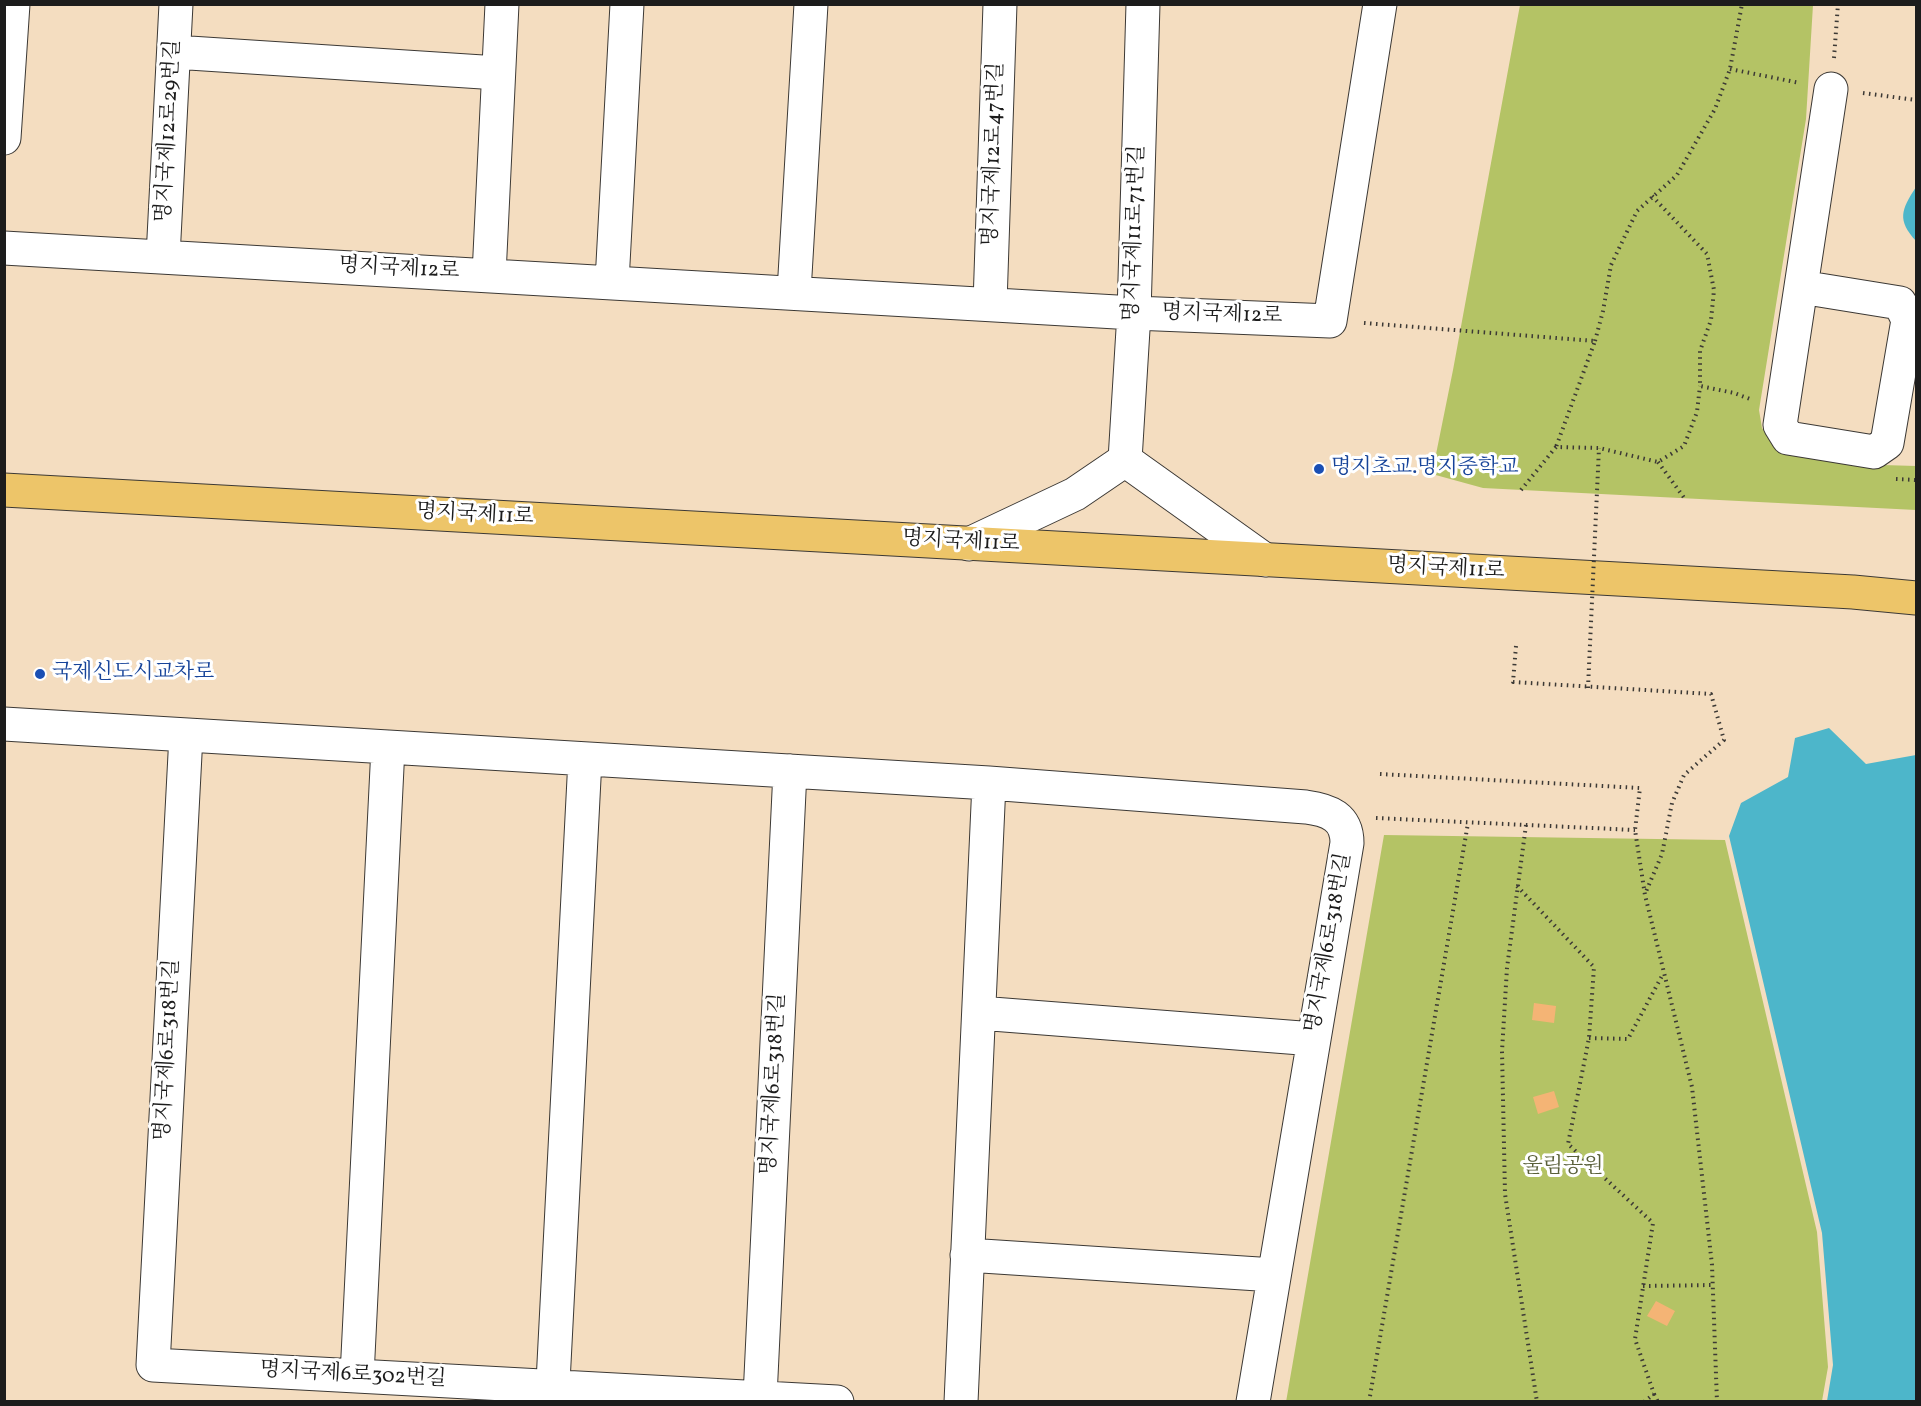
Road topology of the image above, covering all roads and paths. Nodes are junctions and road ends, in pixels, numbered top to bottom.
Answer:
1 (13, 4) edge
2 (176, 4) edge
3 (502, 4) edge
4 (627, 4) edge
5 (810, 4) edge
6 (1000, 4) edge
7 (1143, 4) edge
8 (1380, 4) edge
9 (1742, 4) edge
10 (1838, 4) edge
11 (174, 52) junction
12 (498, 74) junction
13 (1831, 89) joint
14 (4, 138) edge
15 (4, 248) edge
16 (164, 257) junction
17 (489, 275) junction
18 (612, 282) junction
19 (1801, 287) junction
20 (794, 292) junction
21 (990, 304) junction
22 (1134, 313) junction
23 (1330, 321) junction
24 (1595, 341) junction
25 (1700, 386) dead end
26 (1556, 447) junction
27 (1599, 448) junction
28 (1125, 460) junction
29 (1658, 462) junction
30 (4, 490) edge
31 (1521, 490) dead end
32 (1685, 499) dead end
33 (969, 544) junction
34 (1265, 560) junction
35 (1917, 576) edge
36 (1853, 592) junction
37 (1917, 598) edge
38 (1917, 622) edge
39 (1516, 646) dead end
40 (1588, 688) junction
41 (4, 724) edge
42 (186, 735) junction
43 (388, 747) junction
44 (585, 759) junction
45 (790, 771) junction
46 (1380, 774) dead end
47 (989, 783) junction
48 (1372, 818) dead end
49 (1468, 823) junction
50 (1526, 825) junction
51 (1635, 830) junction
52 (1517, 886) junction
53 (1645, 895) junction
54 (1664, 972) junction
55 (979, 1013) junction
56 (1588, 1038) junction
57 (1314, 1039) junction
58 (967, 1255) junction
59 (1274, 1275) junction
60 (1713, 1285) junction
61 (1643, 1286) junction
62 (153, 1365) joint
63 (357, 1376) junction
64 (553, 1394) edge
65 (1654, 1394) junction
66 (760, 1397) junction
67 (837, 1401) edge
68 (961, 1401) edge
69 (1252, 1401) edge
70 (1369, 1401) edge
71 (1538, 1401) edge
72 (1644, 1401) edge
73 (1658, 1401) edge
74 (1717, 1401) edge

1 - 14 street
2 - 11 street, 명지국제12로29번길
3 - 12 street
4 - 18 street
5 - 20 street
6 - 21 street, 명지국제12로47번길
7 - 22 street, 명지국제11로71번길
8 - 23 street
9 - 24 path
10 - 13 path
11 - 12 street
11 - 16 street, 명지국제12로29번길
12 - 17 street
13 - 19 street
15 - 16 street, 명지국제12로
16 - 17 street, 명지국제12로
17 - 18 street, 명지국제12로
18 - 20 street, 명지국제12로
19 - 19 street
20 - 21 street, 명지국제12로
21 - 22 street, 명지국제12로
22 - 23 street, 명지국제12로
22 - 28 street, 명지국제11로71번길
23 - 24 path
24 - 26 path
25 - 29 path
26 - 27 path
26 - 31 path
27 - 29 path
27 - 40 path, bridge
28 - 33 street
28 - 34 street
29 - 32 path
30 - 33 main road, 명지국제11로
33 - 34 main road, 명지국제11로
34 - 36 main road, 명지국제11로
35 - 36 main road
36 - 37 main road, 명지국제11로
36 - 38 main road
39 - 40 path
40 - 53 path
41 - 42 street, 명지국제6로318번길
42 - 43 street, 명지국제6로318번길
42 - 62 street, 명지국제6로318번길
43 - 44 street, 명지국제6로318번길
43 - 63 street
44 - 45 street, 명지국제6로318번길
44 - 64 street
45 - 47 street, 명지국제6로318번길
45 - 66 street, 명지국제6로318번길
46 - 51 path
47 - 55 street
47 - 57 street, 명지국제6로318번길
48 - 49 path
49 - 50 path
49 - 70 path
50 - 51 path
50 - 52 path
51 - 53 path
52 - 56 path
52 - 71 path
53 - 54 path
54 - 56 path
54 - 60 path
55 - 57 street
55 - 58 street
56 - 61 path
57 - 59 street, 명지국제6로318번길
58 - 59 street
58 - 68 street
59 - 69 street, 명지국제6로318번길
60 - 61 path
60 - 74 path
61 - 65 path
62 - 63 street, 명지국제6로302번길
63 - 64 street, 명지국제6로302번길
64 - 66 street, 명지국제6로302번길
65 - 72 path
65 - 73 path
66 - 67 street, 명지국제6로302번길

